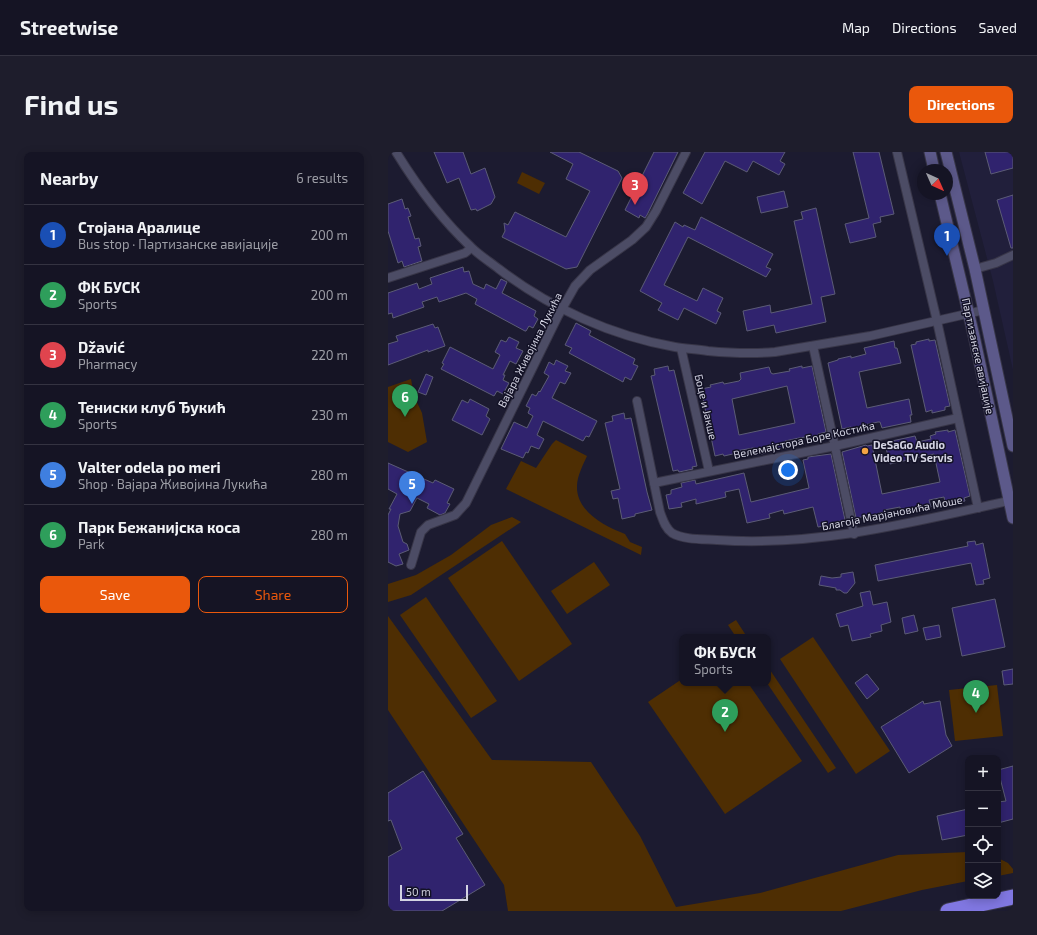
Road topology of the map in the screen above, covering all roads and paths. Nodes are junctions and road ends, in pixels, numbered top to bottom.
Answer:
1 (396, 152) edge
2 (686, 152) edge
3 (898, 152) edge
4 (930, 152) edge
5 (946, 152) edge
6 (933, 164) edge
7 (941, 200) edge
8 (471, 248) junction
9 (1013, 255) edge
10 (975, 269) junction
11 (388, 278) edge
12 (562, 309) junction
13 (984, 310) junction
14 (969, 314) junction
15 (937, 321) junction
16 (813, 346) junction
17 (681, 348) junction
18 (637, 401) dead end
19 (958, 418) junction
20 (835, 446) junction
21 (1013, 446) edge
22 (709, 471) junction
23 (654, 483) junction
24 (1011, 501) edge
25 (978, 508) junction
26 (1013, 518) edge
27 (854, 534) junction
28 (411, 565) dead end
29 (1013, 897) edge
30 (948, 911) edge

1 - 8 street
2 - 12 street, Вајара Живојина Лукића
3 - 15 street
4 - 6 main road
5 - 10 main road, Партизанске авијације
7 - 14 main road, Партизанске авијације
8 - 11 street
8 - 12 street
9 - 10 street
10 - 13 main road, Партизанске авијације
12 - 17 street
12 - 28 street, Вајара Живојина Лукића
13 - 14 street
13 - 21 main road, Партизанске авијације
14 - 15 street
14 - 24 main road, Партизанске авијације
15 - 16 street
15 - 19 street
16 - 17 street
16 - 20 street
17 - 22 street, Боце и Јакше
18 - 23 street, Благоја Марјановића Моше
19 - 20 street, Велемајстора Боре Костића
19 - 25 street
20 - 22 street, Велемајстора Боре Костића
20 - 27 street
22 - 23 street, Велемајстора Боре Костића
23 - 27 street, Благоја Марјановића Моше
24 - 25 street, Благоја Марјановића Моше
24 - 26 main road, Партизанске авијације
25 - 27 street, Благоја Марјановића Моше
29 - 30 highway

